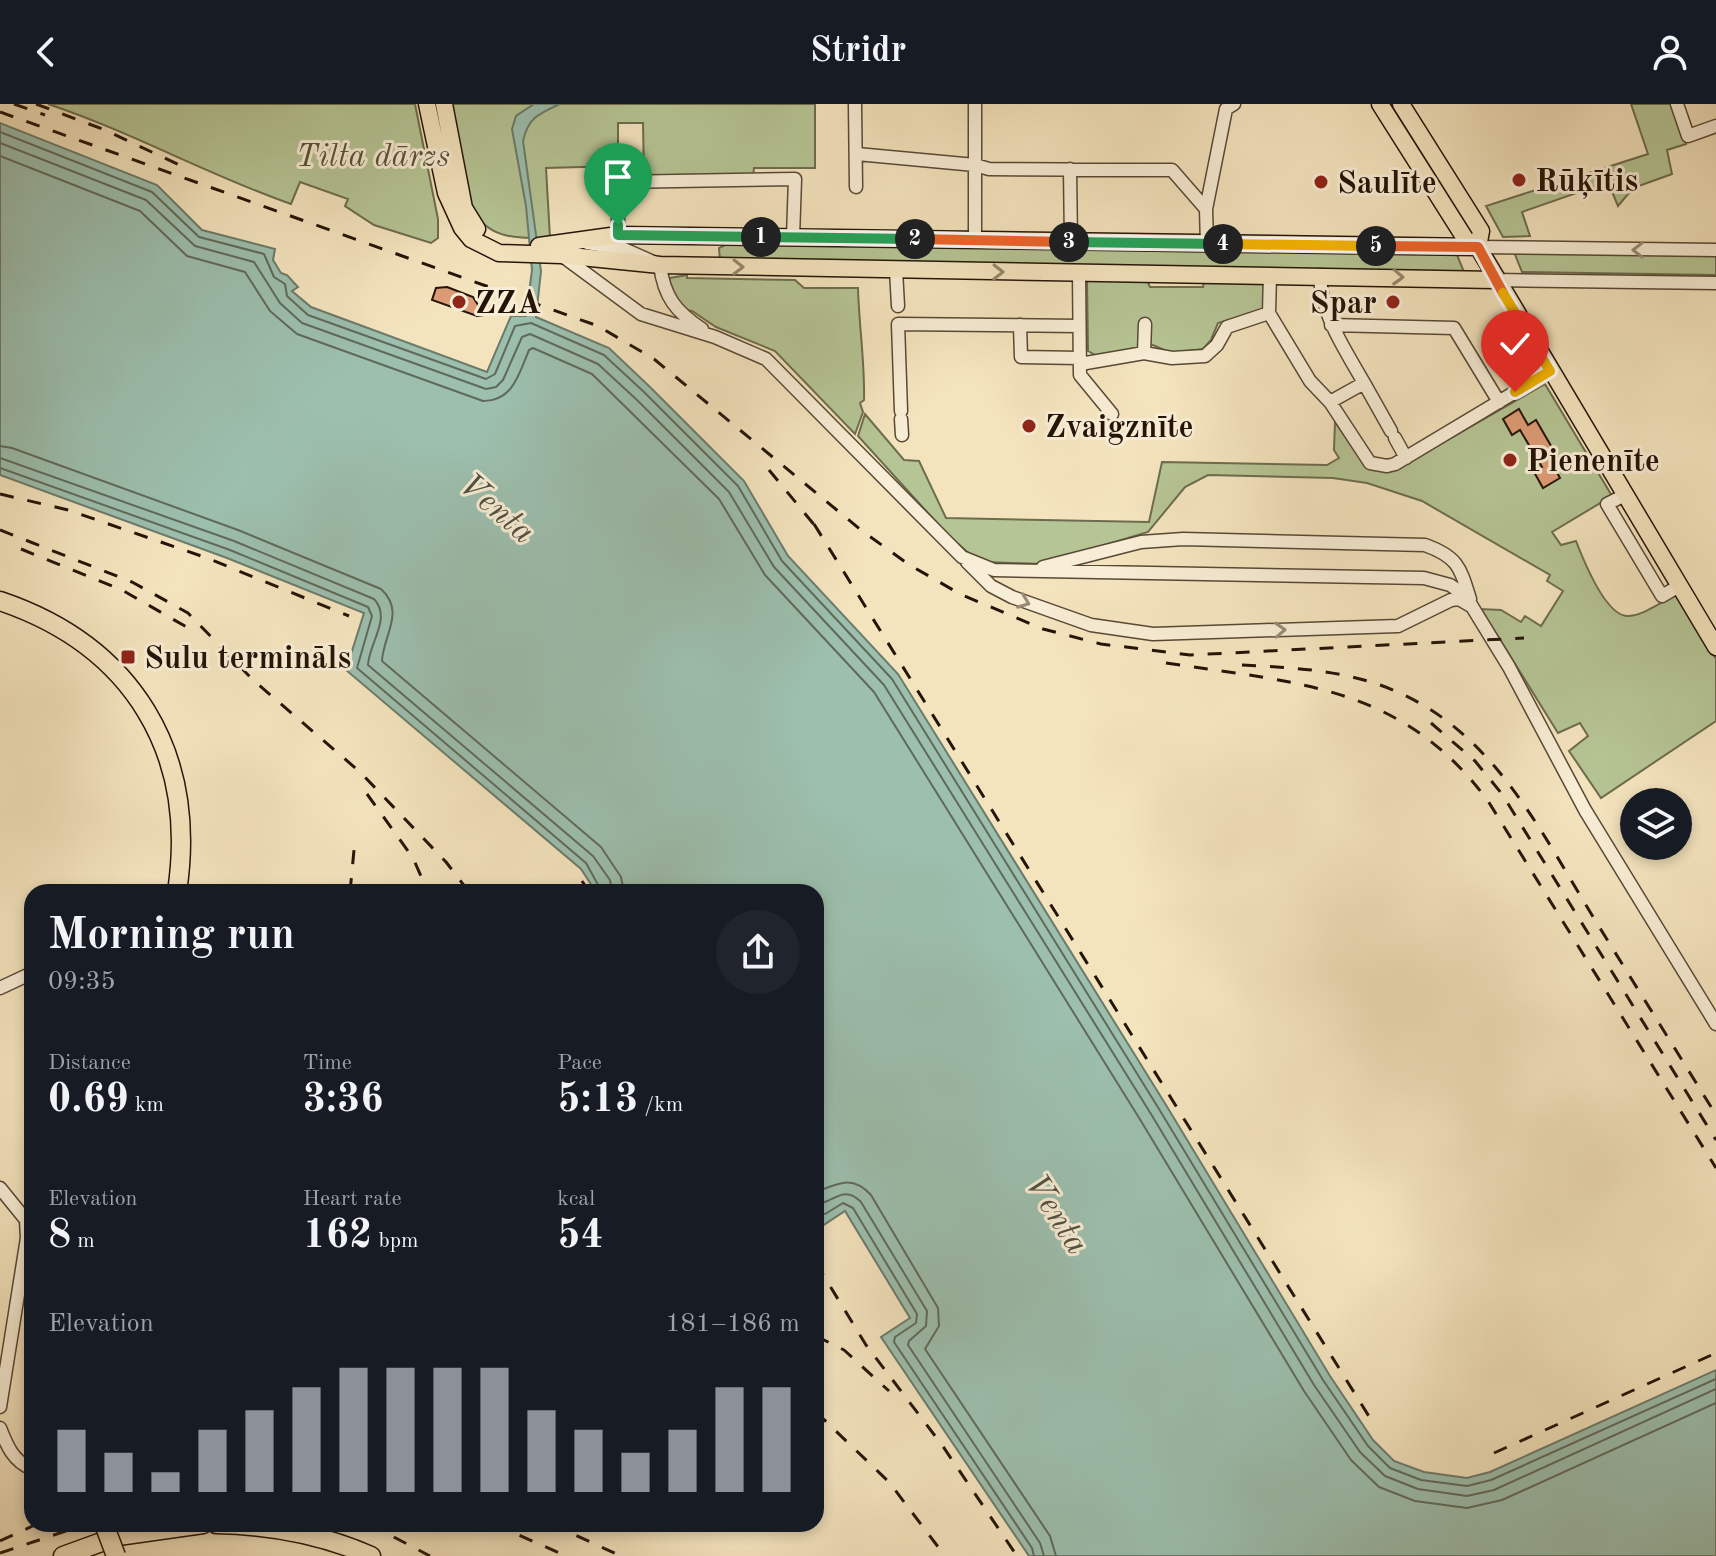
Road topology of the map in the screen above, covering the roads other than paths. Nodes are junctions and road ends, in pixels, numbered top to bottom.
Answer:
1 (427, 104) edge
2 (444, 104) edge
3 (855, 104) edge
4 (975, 104) edge
5 (1380, 104) edge
6 (1401, 104) edge
7 (1693, 104) edge
8 (1228, 106) edge
9 (1678, 107) edge
10 (1716, 126) edge
11 (857, 154) junction
12 (975, 165) junction
13 (1070, 169) junction
14 (856, 187) dead end
15 (1206, 209) junction
16 (618, 235) junction
17 (793, 237) junction
18 (975, 240) junction
19 (582, 242) junction
20 (1071, 242) junction
21 (1207, 244) junction
22 (1478, 247) junction
23 (518, 250) junction
24 (1716, 250) edge
25 (554, 252) junction
26 (660, 265) junction
27 (896, 270) junction
28 (1079, 273) junction
29 (1270, 275) junction
30 (1320, 275) junction
31 (1495, 280) junction
32 (1716, 283) edge
33 (664, 289) junction
34 (1269, 313) junction
35 (641, 314) junction
36 (898, 315) junction
37 (1145, 324) dead end
38 (1020, 325) junction
39 (1331, 325) junction
40 (1079, 326) junction
41 (715, 337) junction
42 (1144, 353) junction
43 (1080, 361) junction
44 (1550, 371) junction
45 (1364, 383) junction
46 (1330, 402) junction
47 (1499, 402) junction
48 (1112, 414) dead end
49 (902, 435) dead end
50 (1406, 458) junction
51 (962, 557) junction
52 (1026, 572) junction
53 (0, 601) edge
54 (1472, 606) junction
55 (1716, 647) edge
56 (180, 884) edge
57 (24, 977) edge
58 (0, 988) edge
59 (1716, 1024) edge
60 (0, 1188) edge
61 (24, 1218) edge
62 (24, 1257) edge
63 (0, 1407) edge
64 (0, 1428) edge
65 (24, 1466) edge
66 (98, 1532) edge
67 (107, 1532) edge
68 (146, 1532) edge
69 (296, 1532) edge
70 (63, 1556) edge
71 (102, 1556) edge
72 (116, 1556) edge
73 (371, 1556) edge

1 - 23 main road
2 - 23 main road
3 - 11 street
4 - 12 street
5 - 22 main road
6 - 22 main road
7 - 9 street
8 - 15 street
9 - 10 street
11 - 12 street
11 - 14 street
12 - 13 street
12 - 18 street
13 - 15 street
13 - 20 street
15 - 21 street
16 - 17 main road
16 - 17 street
16 - 19 main road
17 - 18 main road
18 - 20 main road
19 - 25 main road
19 - 26 street
20 - 21 main road
21 - 22 main road
24 -> 22 street
22 - 31 main road
23 - 25 main road
25 - 26 main road
25 - 35 street
26 -> 27 main road
26 - 33 street
27 -> 28 main road
27 - 36 street
28 - 29 main road
28 - 40 street
29 - 30 main road
29 - 34 street
30 -> 31 main road
30 - 39 street
31 - 32 street
31 - 44 main road
33 - 35 street
33 - 41 street
34 - 42 street
34 - 46 street
35 - 41 street
36 - 38 street
36 - 49 street
37 - 42 street
38 - 40 street
38 - 43 street
39 - 45 street
39 - 47 street
40 - 43 street
41 - 51 street
42 - 43 street
43 - 48 street
44 - 47 street
44 - 55 main road
45 - 46 street
45 - 50 street
46 - 50 street
47 - 50 street
51 - 52 street
51 -> 54 street
52 - 54 street
52 - 54 street
53 - 56 highway
54 - 59 street
57 - 58 street
60 - 61 street
62 - 63 street
64 - 65 street
66 - 71 highway
67 - 72 highway, bridge
68 - 70 highway
69 - 73 highway

